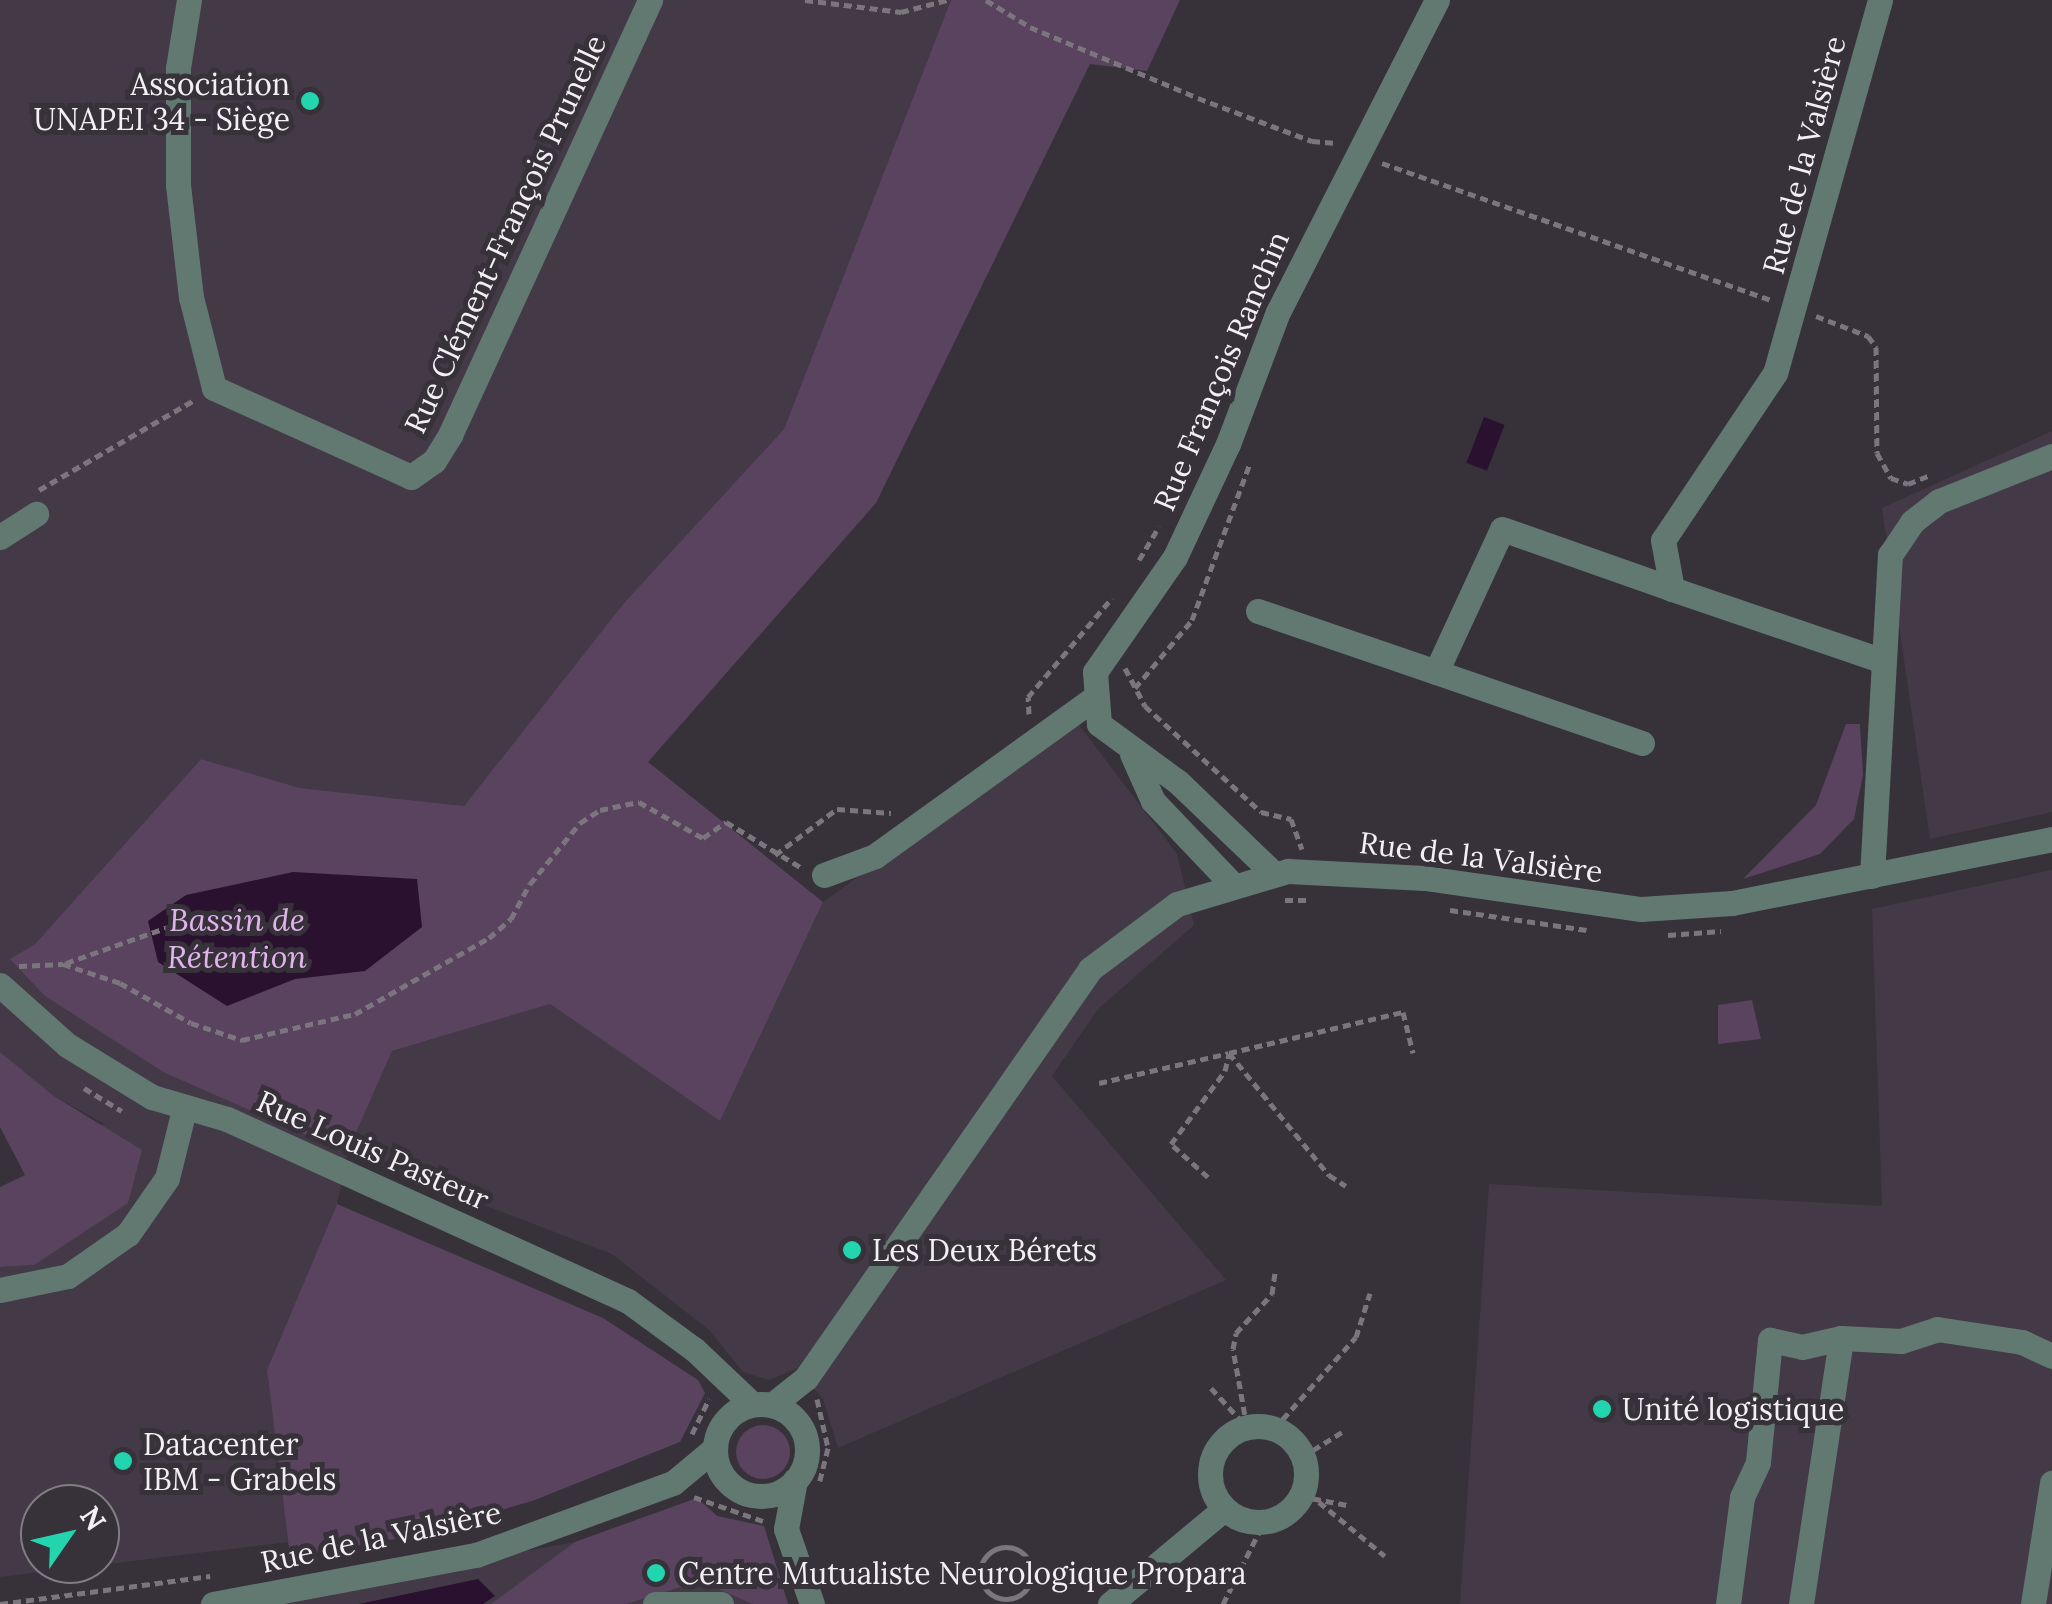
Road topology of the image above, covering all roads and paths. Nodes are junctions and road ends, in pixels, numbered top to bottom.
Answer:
1 (189, 0) edge
2 (650, 0) edge
3 (805, 0) edge
4 (946, 0) edge
5 (986, 0) edge
6 (1437, 0) edge
7 (1880, 0) edge
8 (1343, 126) dead end
9 (1386, 146) dead end
10 (1356, 153) junction
11 (1326, 160) dead end
12 (1370, 178) dead end
13 (1796, 309) junction
14 (214, 388) junction
15 (2052, 456) edge
16 (1252, 458) dead end
17 (1944, 470) dead end
18 (34, 504) joint
19 (1164, 517) dead end
20 (0, 536) edge
21 (1131, 573) dead end
22 (1121, 586) dead end
23 (1672, 589) junction
24 (1258, 610) dead end
25 (1883, 660) junction
26 (1436, 672) junction
27 (1093, 699) junction
28 (1015, 728) dead end
29 (1642, 744) dead end
30 (1132, 754) junction
31 (1261, 812) dead end
32 (908, 814) dead end
33 (2052, 839) edge
34 (775, 855) junction
35 (1273, 874) junction
36 (824, 875) joint
37 (1872, 876) junction
38 (1231, 883) junction
39 (1278, 900) dead end
40 (1320, 900) dead end
41 (1438, 908) dead end
42 (171, 926) dead end
43 (1740, 927) dead end
44 (1596, 930) dead end
45 (1664, 935) dead end
46 (63, 964) junction
47 (19, 966) dead end
48 (0, 985) edge
49 (1228, 1053) junction
50 (1413, 1053) dead end
51 (1099, 1083) dead end
52 (184, 1110) junction
53 (1208, 1177) dead end
54 (1346, 1186) dead end
55 (1275, 1273) dead end
56 (0, 1290) edge
57 (1370, 1293) dead end
58 (1842, 1338) junction
59 (2052, 1356) edge
60 (719, 1378) junction
61 (806, 1378) junction
62 (1211, 1388) dead end
63 (762, 1405) junction
64 (1247, 1427) junction
65 (1274, 1429) junction
66 (802, 1430) junction
67 (1342, 1432) dead end
68 (716, 1441) junction
69 (688, 1447) dead end
70 (1302, 1457) junction
71 (672, 1482) junction
72 (2052, 1482) edge
73 (805, 1486) junction
74 (740, 1488) junction
75 (1310, 1499) junction
76 (1346, 1505) dead end
77 (1224, 1509) junction
78 (1264, 1522) junction
79 (786, 1529) junction
80 (1385, 1556) dead end
81 (222, 1574) dead end
82 (1023, 1593) junction
83 (0, 1604) edge
84 (213, 1604) edge
85 (655, 1604) edge
86 (720, 1604) edge
87 (812, 1604) edge
88 (1031, 1604) edge
89 (1110, 1604) edge
90 (1223, 1604) edge
91 (1728, 1604) edge
92 (1801, 1604) edge
93 (2034, 1604) edge

1 - 14 street
2 - 14 street, Rue Clément-François Prunelle
3 - 4 path
5 - 10 path
6 - 10 street, Rue François Ranchin
7 - 13 street, Rue de la Valsière
8 - 10 path
9 - 10 path
10 - 11 path
10 - 12 path
10 - 13 path
10 - 27 street, Rue François Ranchin
13 - 17 path
13 - 23 street, Rue de la Valsière
14 - 18 path
15 - 25 street
16 - 31 path
18 - 20 street
19 - 21 path
22 - 28 path
23 - 25 street
23 - 26 street
24 - 26 street
25 - 37 street
26 - 29 street
27 - 30 street
27 - 36 street
30 - 35 street
30 - 38 street
32 - 34 path
33 - 37 street, Rue de la Valsière
34 - 36 path
34 - 46 path
35 - 37 street, Rue de la Valsière
35 - 38 street, Rue de la Valsière
38 - 61 street, Rue de la Valsière
39 - 40 path
41 - 44 path
42 - 46 path
43 - 45 path
46 - 47 path
48 - 52 street, Rue Louis Pasteur
49 - 50 path
49 - 51 path
49 - 53 path
49 - 54 path
52 - 56 street
52 - 60 street, Rue Louis Pasteur
55 - 64 path
57 - 65 path
58 - 59 street
58 - 91 street
58 - 92 street
60 - 63 street, Rue Louis Pasteur
60 - 68 street
60 - 69 path
61 - 63 street, Rue de la Valsière
61 - 66 street
61 - 73 path
62 - 64 path
63 - 66 street
63 - 68 street
64 - 65 street
64 - 77 street
65 - 70 street
66 - 73 street
67 - 70 path
68 - 71 street, Rue de la Valsière
68 - 74 street
70 - 75 street
71 - 74 street, Rue de la Valsière
71 - 79 path
71 - 84 street, Rue de la Valsière
72 - 93 street
73 - 74 street
73 - 79 street
74 - 79 street
75 - 76 path
75 - 78 street
75 - 80 path
77 - 78 street
77 - 89 street
78 - 90 path
79 - 87 street
81 - 83 path
82 - 82 path
82 - 88 path
85 - 86 street

